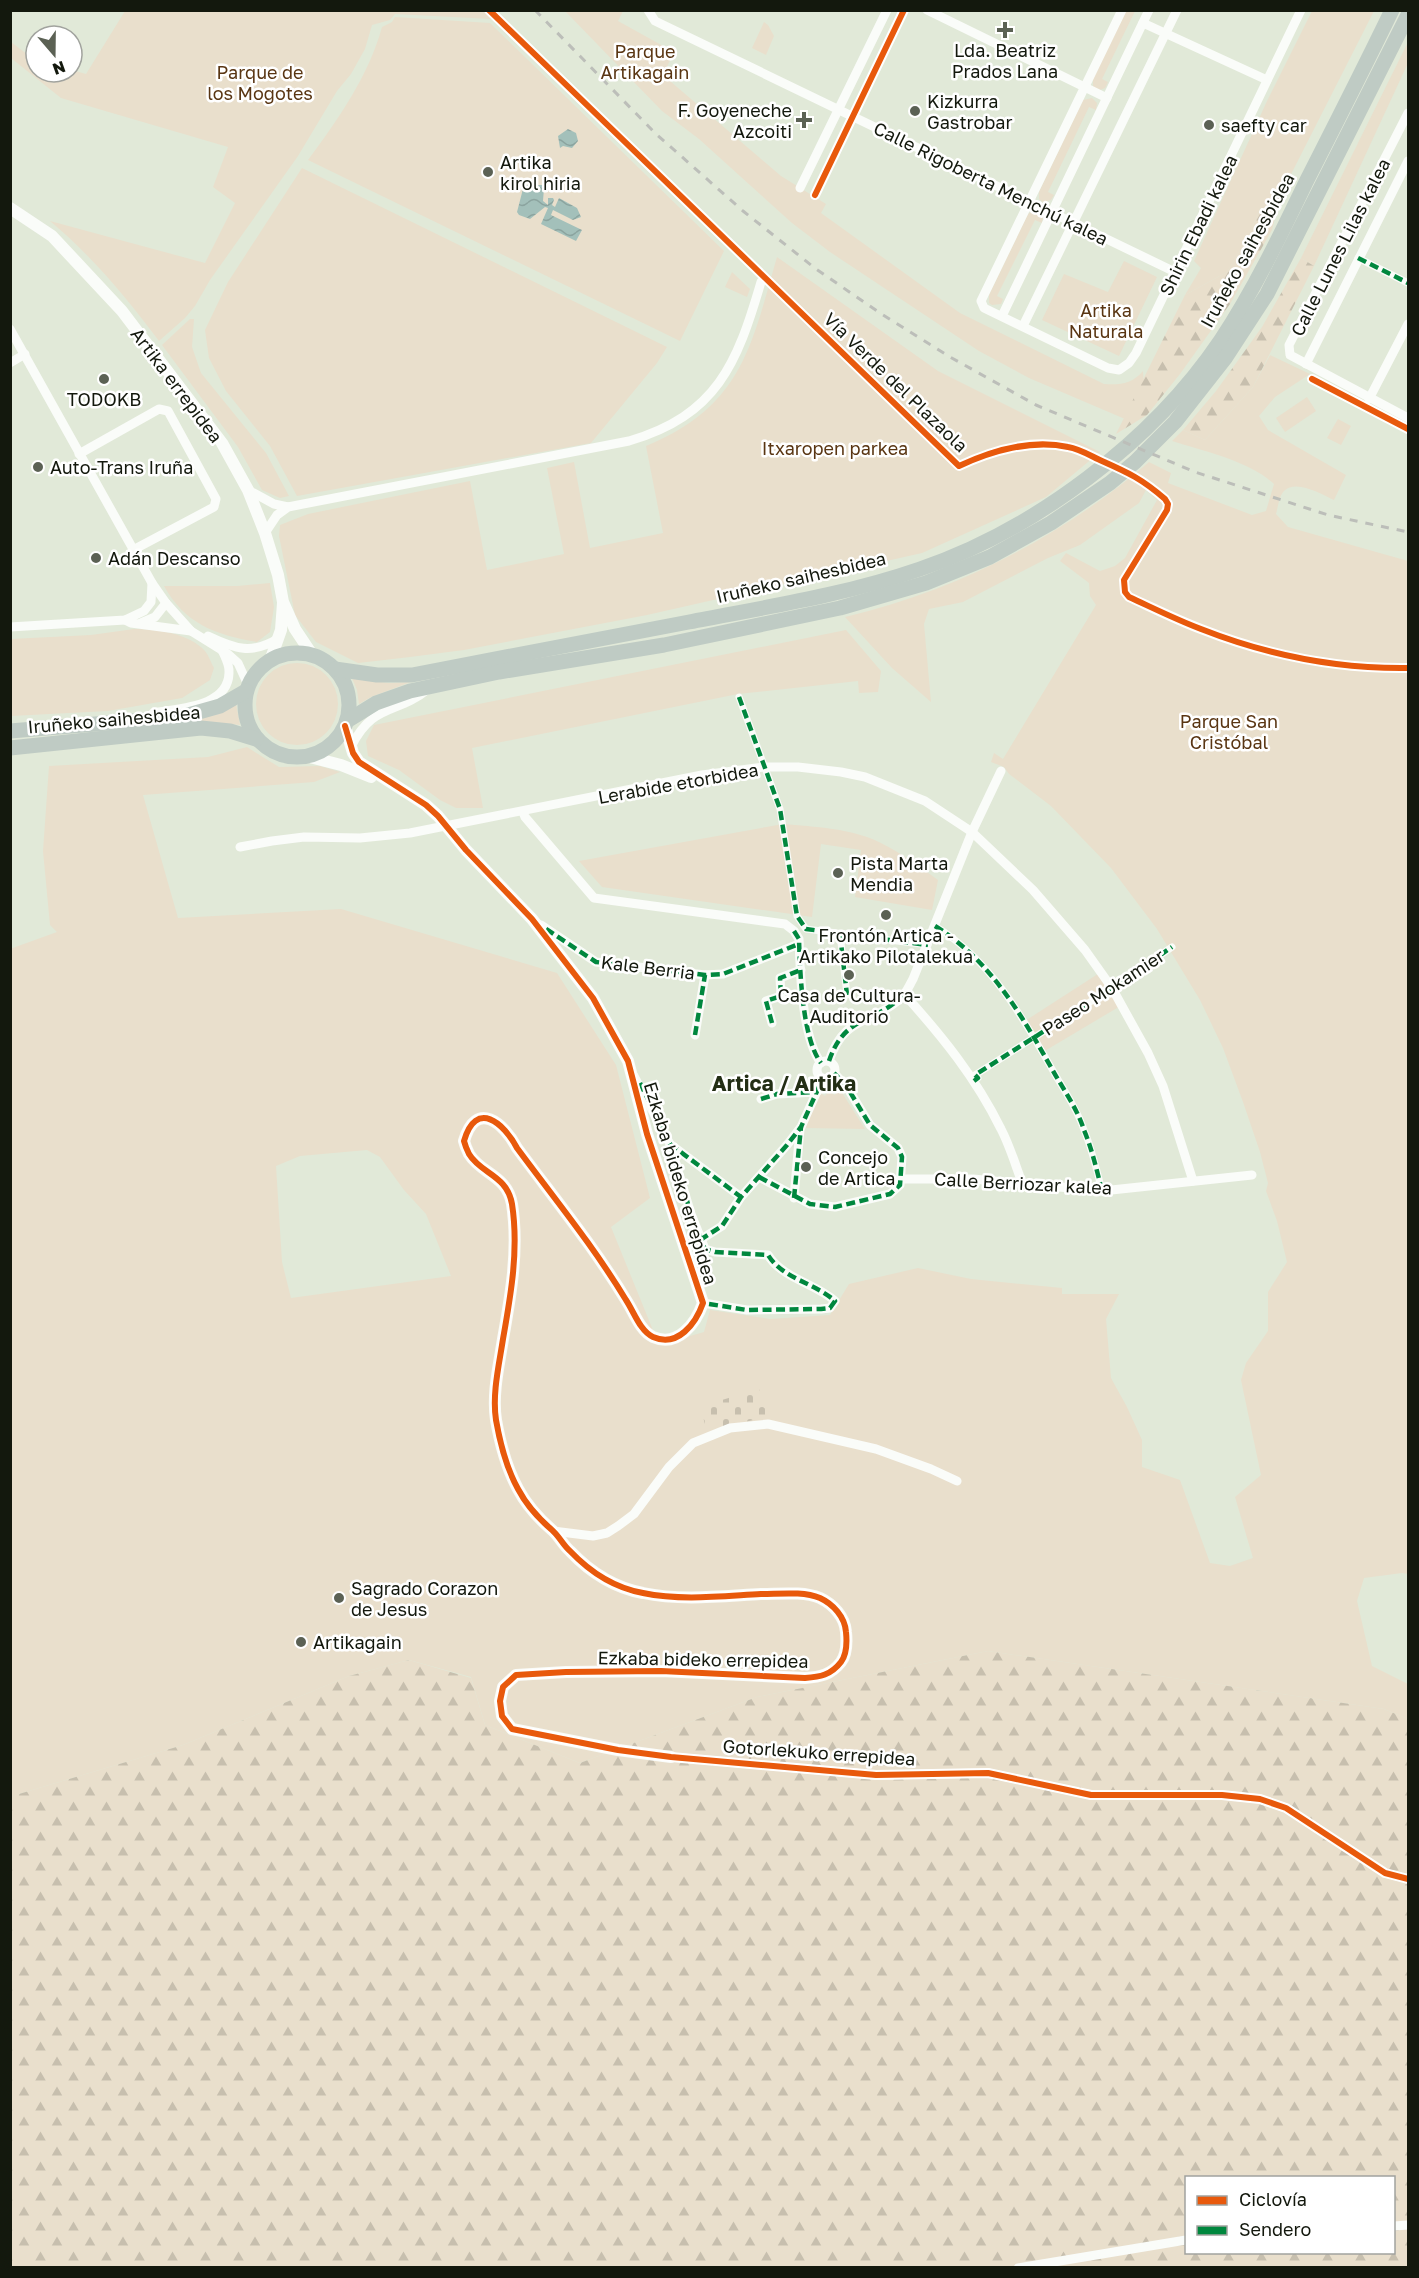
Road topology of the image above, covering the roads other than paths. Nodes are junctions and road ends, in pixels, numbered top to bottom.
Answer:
1 (887, 10) edge
2 (927, 10) edge
3 (1122, 10) edge
4 (1149, 10) edge
5 (1177, 10) edge
6 (1301, 10) edge
7 (1383, 10) edge
8 (1392, 10) edge
9 (648, 11) edge
10 (1408, 15) edge
11 (1143, 23) junction
12 (1166, 32) junction
13 (1408, 32) edge
14 (1267, 80) junction
15 (1084, 88) junction
16 (1107, 98) junction
17 (839, 108) junction
18 (1408, 113) edge
19 (1408, 162) edge
20 (800, 188) dead end
21 (1028, 201) junction
22 (10, 208) edge
23 (1311, 210) junction
24 (1053, 213) junction
25 (1289, 218) junction
26 (1073, 223) junction
27 (1358, 258) junction
28 (1174, 272) junction
29 (761, 282) dead end
30 (1408, 283) edge
31 (1002, 316) junction
32 (1408, 324) edge
33 (1023, 326) junction
34 (10, 329) edge
35 (25, 354) junction
36 (10, 363) edge
37 (1306, 364) junction
38 (1369, 399) junction
39 (1408, 418) edge
40 (79, 454) junction
41 (248, 490) junction
42 (288, 507) junction
43 (265, 533) junction
44 (133, 550) junction
45 (152, 583) junction
46 (283, 602) junction
47 (166, 603) junction
48 (176, 615) junction
49 (126, 620) junction
50 (141, 623) junction
51 (10, 627) edge
52 (191, 631) junction
53 (279, 638) junction
54 (222, 650) junction
55 (313, 656) junction
56 (270, 661) junction
57 (335, 669) junction
58 (431, 687) junction
59 (247, 688) junction
60 (739, 697) dead end
61 (136, 721) junction
62 (346, 723) junction
63 (10, 731) edge
64 (256, 739) junction
65 (351, 747) junction
66 (10, 748) edge
67 (306, 756) junction
68 (764, 767) junction
69 (1001, 771) dead end
70 (401, 790) junction
71 (523, 812) junction
72 (446, 826) junction
73 (972, 832) junction
74 (240, 847) dead end
75 (531, 919) junction
76 (935, 926) junction
77 (840, 934) junction
78 (799, 944) junction
79 (928, 945) junction
80 (1172, 947) dead end
81 (801, 970) junction
82 (705, 975) junction
83 (1112, 988) junction
84 (904, 994) junction
85 (847, 995) dead end
86 (772, 1023) dead end
87 (695, 1035) dead end
88 (1034, 1037) junction
89 (825, 1062) junction
90 (631, 1071) junction
91 (834, 1073) junction
92 (822, 1078) junction
93 (974, 1081) junction
94 (817, 1092) junction
95 (761, 1099) dead end
96 (801, 1127) junction
97 (670, 1144) junction
98 (1252, 1175) dead end
99 (759, 1177) junction
100 (902, 1179) junction
101 (1193, 1181) junction
102 (1023, 1185) junction
103 (1102, 1191) junction
104 (741, 1197) junction
105 (794, 1197) junction
106 (700, 1240) junction
107 (703, 1303) junction
108 (957, 1481) dead end
109 (553, 1531) junction
110 (671, 1757) joint
111 (1408, 1879) edge
112 (1185, 2240) edge
113 (1018, 2268) edge

1 - 17 street
2 - 15 street
3 - 15 street
4 - 11 street
5 - 12 street
6 - 14 street, Shirin Ebadi kalea
7 - 25 highway
8 - 25 highway, Iruñeko saihesbidea
9 - 17 street, Calle Rigoberta Menchú kalea
10 - 23 highway, Iruñeko saihesbidea
11 - 12 street
11 - 16 street
12 - 14 street
12 - 26 street
13 - 23 highway
14 - 28 street, Shirin Ebadi kalea
15 - 16 street
15 - 21 street
16 - 24 street
17 - 20 street
17 - 21 street, Calle Rigoberta Menchú kalea
18 - 37 street, Calle Lunes Lilas kalea
19 - 27 street, Calle Lunes Lilas kalea
21 - 24 street, Calle Rigoberta Menchú kalea
21 - 31 street
22 - 41 street, Artika errepidea
23 - 58 highway, Iruñeko saihesbidea
24 - 26 street, Calle Rigoberta Menchú kalea
24 - 31 street
25 - 57 highway, Iruñeko saihesbidea
26 - 28 street, Calle Rigoberta Menchú kalea
26 - 33 street
27 - 30 street
27 - 37 street, Calle Lunes Lilas kalea
28 - 33 street, Shirin Ebadi kalea
29 - 42 street
31 - 33 street
32 - 38 street
34 - 35 street
35 - 36 street
35 - 40 street
37 - 38 street
38 - 39 street
40 - 44 street
40 - 44 street
41 - 42 street
41 - 43 street, Artika errepidea
42 - 43 street
43 - 46 street, Artika errepidea
44 - 45 street
45 - 47 street
45 - 49 street
46 - 53 street, Artika errepidea
46 - 55 street, Artika errepidea
47 - 48 street
47 - 50 street
48 - 52 street
48 - 53 street
49 - 50 street
49 - 51 street
50 - 52 street
52 - 54 street
53 - 56 street, Artika errepidea
54 - 59 street
54 - 61 street
55 - 56 highway
55 - 57 highway
56 - 59 highway
57 - 62 highway
58 - 62 highway, Iruñeko saihesbidea
58 - 65 street, Iruñeko saihesbidea
59 - 61 highway, Iruñeko saihesbidea
59 - 64 highway
60 - 68 street
61 - 63 highway, Iruñeko saihesbidea
62 - 65 street
62 - 67 highway
64 - 66 highway, Iruñeko saihesbidea
64 - 67 highway
65 - 70 street
67 - 70 street
68 - 71 street, Lerabide etorbidea
68 - 73 street, Lerabide etorbidea
68 - 77 street
69 - 73 street
70 - 72 street
71 - 72 street, Lerabide etorbidea
71 - 78 street
72 - 74 street, Lerabide etorbidea
72 - 75 street
73 - 76 street
73 - 83 street, Lerabide etorbidea
75 - 82 street, Kale Berria
75 - 90 street, Ezkaba bideko errepidea
76 - 79 street
76 - 88 street, Paseo Mokamier
77 - 79 street
77 - 85 street
78 - 81 street
78 - 82 street, Kale Berria
79 - 84 street
80 - 83 street, Paseo Mokamier
81 - 86 street
81 - 89 street
82 - 87 street, Kale Berria
83 - 88 street, Paseo Mokamier
83 - 101 street, Lerabide etorbidea
84 - 89 street
84 - 93 street
88 - 93 street, Paseo Mokamier
88 - 103 street, Paseo Mokamier
89 - 91 street
89 - 92 street
90 - 97 street
90 - 107 street, Ezkaba bideko errepidea
91 - 92 street
91 - 100 street
92 - 94 street
93 - 102 street
94 - 95 street
94 - 96 street
96 - 99 street
96 - 105 street
97 - 104 street
97 - 106 street
98 - 101 street, Calle Berriozar kalea
99 - 104 street
99 - 105 street
100 - 102 street, Calle Berriozar kalea
100 - 105 street
101 - 103 street, Calle Berriozar kalea
102 - 103 street, Calle Berriozar kalea
104 - 106 street
106 - 107 street
107 - 109 street, Ezkaba bideko errepidea
108 - 109 street
109 - 110 street, Ezkaba bideko errepidea
110 - 111 street, Gotorlekuko errepidea
112 - 113 street

